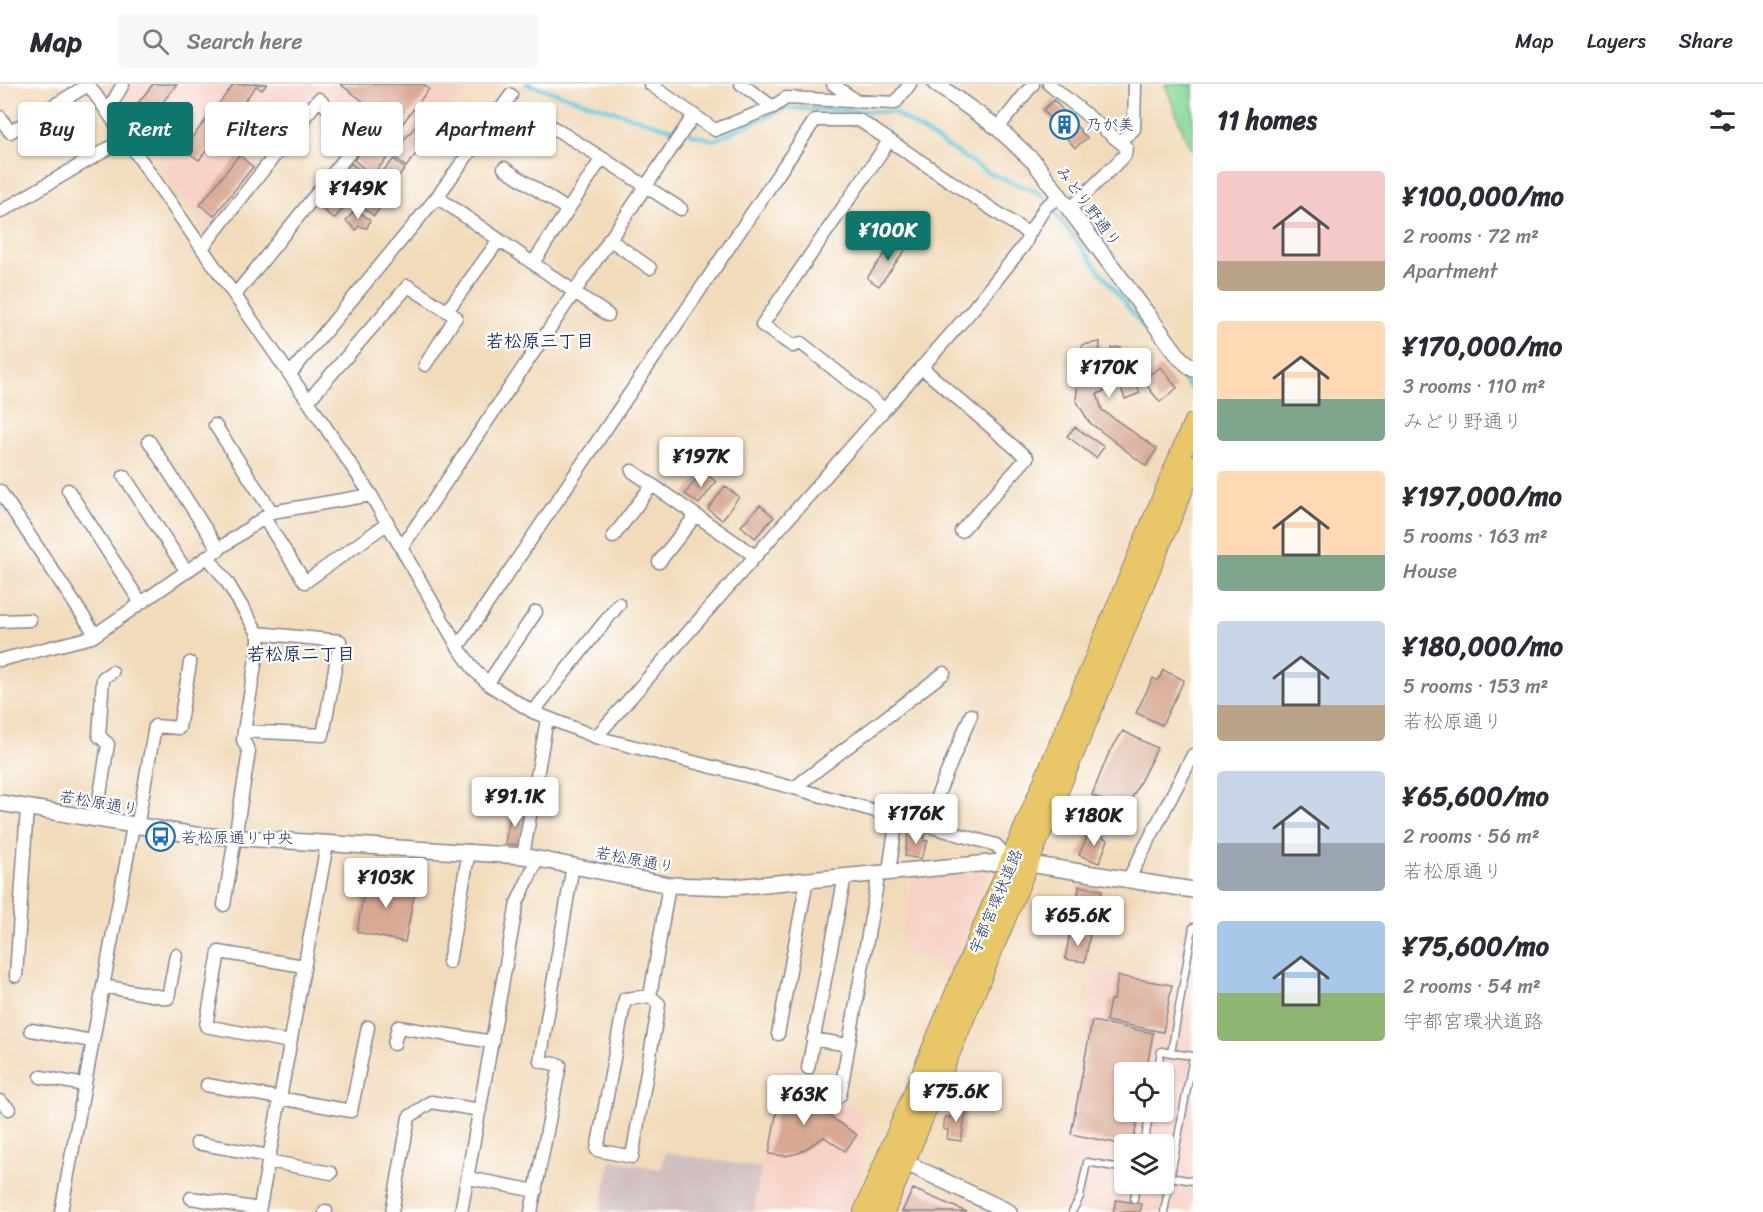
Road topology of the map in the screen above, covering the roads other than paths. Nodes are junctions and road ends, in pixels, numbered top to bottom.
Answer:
1 (88, 84) edge
2 (123, 84) edge
3 (650, 84) edge
4 (741, 84) edge
5 (833, 84) edge
6 (910, 84) edge
7 (936, 84) edge
8 (1033, 84) edge
9 (1049, 84) edge
10 (1135, 84) edge
11 (511, 95) dead end
12 (855, 101) junction
13 (113, 102) edge
14 (773, 107) junction
15 (107, 110) edge
16 (694, 115) junction
17 (0, 117) edge
18 (556, 129) edge
19 (999, 129) junction
20 (889, 141) junction
21 (1120, 141) junction
22 (107, 149) edge
23 (138, 156) edge
24 (602, 158) junction
25 (504, 168) dead end
26 (645, 185) junction
27 (1060, 195) junction
28 (437, 197) junction
29 (681, 209) dead end
30 (1070, 209) junction
31 (568, 210) junction
32 (0, 212) edge
33 (1029, 234) junction
34 (609, 239) junction
35 (499, 240) junction
36 (202, 248) junction
37 (533, 263) junction
38 (650, 268) dead end
39 (573, 291) junction
40 (235, 295) junction
41 (447, 311) junction
42 (608, 315) dead end
43 (425, 365) dead end
44 (921, 367) junction
45 (1193, 369) edge
46 (290, 374) junction
47 (308, 401) junction
48 (884, 409) junction
49 (1193, 424) edge
50 (215, 425) dead end
51 (149, 441) dead end
52 (1193, 465) edge
53 (632, 471) dead end
54 (124, 476) dead end
55 (652, 485) junction
56 (68, 490) dead end
57 (0, 491) edge
58 (371, 495) junction
59 (268, 515) junction
60 (696, 515) junction
61 (388, 523) junction
62 (961, 531) dead end
63 (613, 537) dead end
64 (402, 547) junction
65 (213, 553) junction
66 (755, 556) junction
67 (659, 562) dead end
68 (187, 572) junction
69 (141, 603) junction
70 (619, 604) dead end
71 (536, 612) dead end
72 (30, 620) dead end
73 (0, 621) edge
74 (257, 633) junction
75 (95, 634) junction
76 (458, 647) junction
77 (0, 660) edge
78 (190, 663) dead end
79 (112, 672) dead end
80 (944, 673) dead end
81 (488, 683) junction
82 (532, 712) junction
83 (971, 715) dead end
84 (547, 719) junction
85 (244, 730) junction
86 (596, 737) junction
87 (1193, 755) edge
88 (794, 788) junction
89 (0, 803) edge
90 (27, 808) junction
91 (897, 817) junction
92 (96, 820) junction
93 (925, 825) junction
94 (135, 826) junction
95 (233, 838) junction
96 (327, 844) junction
97 (469, 851) junction
98 (530, 857) junction
99 (1019, 862) junction
100 (573, 865) junction
101 (884, 872) junction
102 (845, 876) junction
103 (807, 880) junction
104 (1128, 880) junction
105 (669, 885) junction
106 (1193, 890) edge
107 (224, 905) dead end
108 (1193, 927) edge
109 (176, 955) dead end
110 (449, 962) dead end
111 (304, 966) junction
112 (16, 976) dead end
113 (103, 986) junction
114 (650, 996) junction
115 (368, 1027) dead end
116 (31, 1030) dead end
117 (778, 1034) dead end
118 (813, 1039) junction
119 (92, 1041) junction
120 (290, 1042) junction
121 (493, 1042) junction
122 (394, 1044) dead end
123 (848, 1045) junction
124 (1171, 1053) junction
125 (1193, 1057) edge
126 (1159, 1062) edge
127 (808, 1068) dead end
128 (41, 1077) dead end
129 (85, 1085) junction
130 (207, 1085) dead end
131 (840, 1095) dead end
132 (280, 1100) junction
133 (480, 1110) junction
134 (197, 1143) dead end
135 (1174, 1144) edge
136 (269, 1158) junction
137 (897, 1158) junction
138 (1114, 1167) edge
139 (331, 1173) dead end
140 (1174, 1177) edge
141 (468, 1178) junction
142 (1193, 1181) edge
143 (536, 1191) junction
144 (1135, 1194) edge
145 (1166, 1194) edge
146 (191, 1198) dead end
147 (1134, 1199) dead end
148 (259, 1210) edge
149 (61, 1212) edge
150 (392, 1212) edge
151 (461, 1212) edge
152 (531, 1212) edge
153 (864, 1212) edge
154 (884, 1212) edge
155 (1010, 1212) edge
156 (1072, 1212) edge
157 (1164, 1212) edge

1 - 15 street
1 - 17 street
2 - 13 street
3 - 16 street
4 - 14 street
5 - 12 street
6 - 12 street
7 - 19 street, みどり野通り
8 - 19 street
9 - 21 street
10 - 21 street
11 - 28 street
12 - 14 street
14 - 16 street
16 - 26 street
18 - 24 street
19 - 27 street, みどり野通り
20 - 33 street
20 - 48 street
20 - 76 street
21 - 30 street
22 - 32 street
23 - 36 street
24 - 26 street
24 - 31 street
25 - 31 street
26 - 29 street
26 - 34 street
27 - 30 street, みどり野通り
27 - 33 street
28 - 35 street
28 - 46 street
30 - 45 street, みどり野通り
31 - 37 street
33 - 44 street
34 - 38 street
34 - 39 street
35 - 37 street
35 - 41 street
36 - 40 street
36 - 40 street
37 - 39 street
39 - 42 street
39 - 64 street
40 - 46 street
41 - 43 street
41 - 47 street
44 - 48 street
44 - 62 street
46 - 47 street
47 - 58 street
48 - 66 street
49 - 99 highway, 宇都宮環状道路
50 - 59 street
51 - 65 street
52 - 99 highway, 宇都宮環状道路
53 - 55 street
54 - 68 street
55 - 60 street
55 - 63 street
56 - 69 street
57 - 75 street
58 - 59 street
58 - 61 street
59 - 61 street
59 - 65 street
60 - 66 street
60 - 67 street
61 - 64 street
64 - 76 street
65 - 68 street
65 - 74 street
66 - 86 street
68 - 69 street
69 - 75 street
70 - 82 street
71 - 81 street
72 - 73 street
74 - 85 street
74 - 85 street
75 - 77 street
76 - 81 street
78 - 94 street
79 - 92 street
80 - 88 street
81 - 82 street
82 - 84 street
83 - 93 street
84 - 86 street
84 - 98 street
85 - 95 street
86 - 88 street
87 - 104 street
88 - 91 street
89 - 90 street, 若松原通り
90 - 92 street, 若松原通り
90 - 112 street
91 - 93 street
91 - 101 street
92 - 94 street, 若松原通り
93 - 99 street
94 - 95 street, 若松原通り
94 - 113 street
95 - 96 street, 若松原通り
95 - 107 street
96 - 97 street, 若松原通り
96 - 111 street
97 - 98 street, 若松原通り
97 - 110 street
98 - 100 street, 若松原通り
98 - 121 street
99 - 101 street, 若松原通り
99 - 104 street, 若松原通り
99 - 137 highway, 宇都宮環状道路
100 - 105 street, 若松原通り
100 - 143 street
101 - 102 street, 若松原通り
101 - 123 street
102 - 103 street, 若松原通り
102 - 118 street
103 - 105 street, 若松原通り
103 - 117 street
104 - 106 street, 若松原通り
105 - 114 street
108 - 124 lane
109 - 113 street
111 - 120 street
111 - 120 street
113 - 119 street
114 - 114 street
115 - 132 street
116 - 119 street
118 - 123 street
118 - 127 street
119 - 129 street
120 - 132 street
121 - 122 street
121 - 133 street
123 - 131 street
124 - 125 lane
124 - 126 lane
125 - 135 lane
128 - 129 street
129 - 149 street
130 - 132 street
132 - 136 street
133 - 141 street
133 - 150 street
134 - 136 street
136 - 139 street
136 - 148 street
137 - 153 highway, 宇都宮環状道路
137 - 154 highway, 宇都宮環状道路
137 - 155 street
138 - 156 lane
140 - 142 lane
141 - 143 street
141 - 151 street
143 - 152 street
144 - 147 lane
145 - 157 lane
146 - 148 street

